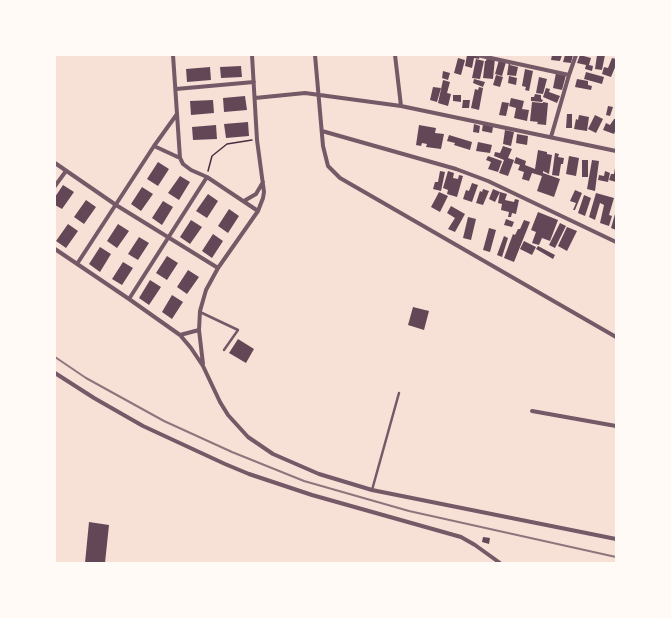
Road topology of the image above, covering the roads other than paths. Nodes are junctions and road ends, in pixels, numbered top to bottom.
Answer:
1 (173, 55) edge
2 (252, 55) edge
3 (315, 55) edge
4 (395, 55) edge
5 (477, 55) edge
6 (576, 55) edge
7 (569, 75) junction
8 (254, 82) junction
9 (176, 89) junction
10 (319, 95) junction
11 (255, 98) junction
12 (401, 106) junction
13 (177, 114) junction
14 (322, 131) junction
15 (551, 137) junction
16 (154, 146) junction
17 (616, 151) edge
18 (180, 158) junction
19 (55, 163) edge
20 (66, 171) junction
21 (207, 177) junction
22 (263, 182) junction
23 (55, 186) edge
24 (244, 201) junction
25 (116, 205) junction
26 (258, 211) junction
27 (169, 238) junction
28 (616, 242) edge
29 (55, 249) edge
30 (77, 264) junction
31 (218, 268) junction
32 (129, 299) junction
33 (200, 311) junction
34 (199, 330) junction
35 (180, 335) junction
36 (616, 337) edge
37 (224, 350) dead end
38 (203, 366) junction
39 (55, 373) edge
40 (398, 393) dead end
41 (532, 411) dead end
42 (616, 426) edge
43 (372, 490) junction
44 (616, 539) edge
45 (500, 563) edge

1 - 9 street
2 - 8 street
3 - 10 street
4 - 12 street
5 - 7 street
6 - 7 street
7 - 15 street
8 - 9 street
8 - 11 street
9 - 13 street
10 - 11 street
10 - 12 street
10 - 14 street
11 - 22 street
12 - 15 street
13 - 16 street
13 - 18 street
14 - 28 street
14 - 36 street
15 - 17 street
16 - 18 street
16 - 25 street
18 - 21 street
19 - 20 street
20 - 23 street
20 - 25 street
21 - 24 street
21 - 27 street
22 - 24 street
22 - 26 street
24 - 26 street
25 - 27 street
25 - 30 street
26 - 31 street
27 - 31 street
27 - 32 street
29 - 30 street
30 - 32 street
31 - 33 street
32 - 35 street
33 - 34 street
33 - 37 lane
34 - 35 street
34 - 38 street
35 - 38 street
38 - 43 street
39 - 45 street
40 - 43 lane
41 - 42 street
43 - 44 street

